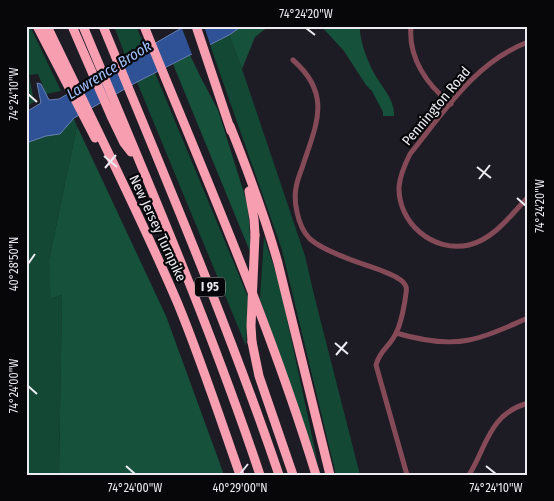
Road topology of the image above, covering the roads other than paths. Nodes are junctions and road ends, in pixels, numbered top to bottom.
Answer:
1 (37, 26) edge
2 (47, 26) edge
3 (72, 26) edge
4 (83, 26) edge
5 (103, 26) edge
6 (196, 26) edge
7 (411, 26) edge
8 (144, 28) edge
9 (528, 42) edge
10 (293, 60) dead end
11 (66, 75) junction
12 (451, 104) junction
13 (115, 114) junction
14 (230, 126) junction
15 (528, 197) edge
16 (528, 318) edge
17 (396, 333) junction
18 (528, 403) edge
19 (240, 475) edge
20 (260, 475) edge
21 (279, 475) edge
22 (293, 475) edge
23 (316, 475) edge
24 (330, 475) edge
25 (407, 475) edge
26 (469, 475) edge

1 - 11 highway
2 - 11 highway
3 - 13 highway
4 - 13 highway, New Jersey Turnpike / I 95
5 - 21 highway, New Jersey Turnpike / I 95
6 - 14 highway
7 - 12 street
8 - 23 highway, I 95
9 - 12 street, Pennington Road
10 - 17 street
11 - 19 highway, New Jersey Turnpike / I 95
12 - 15 street, Pennington Road
13 - 20 highway, New Jersey Turnpike / I 95
14 - 22 highway, bridge
14 - 24 highway
16 - 17 street
17 - 25 street
18 - 26 street

